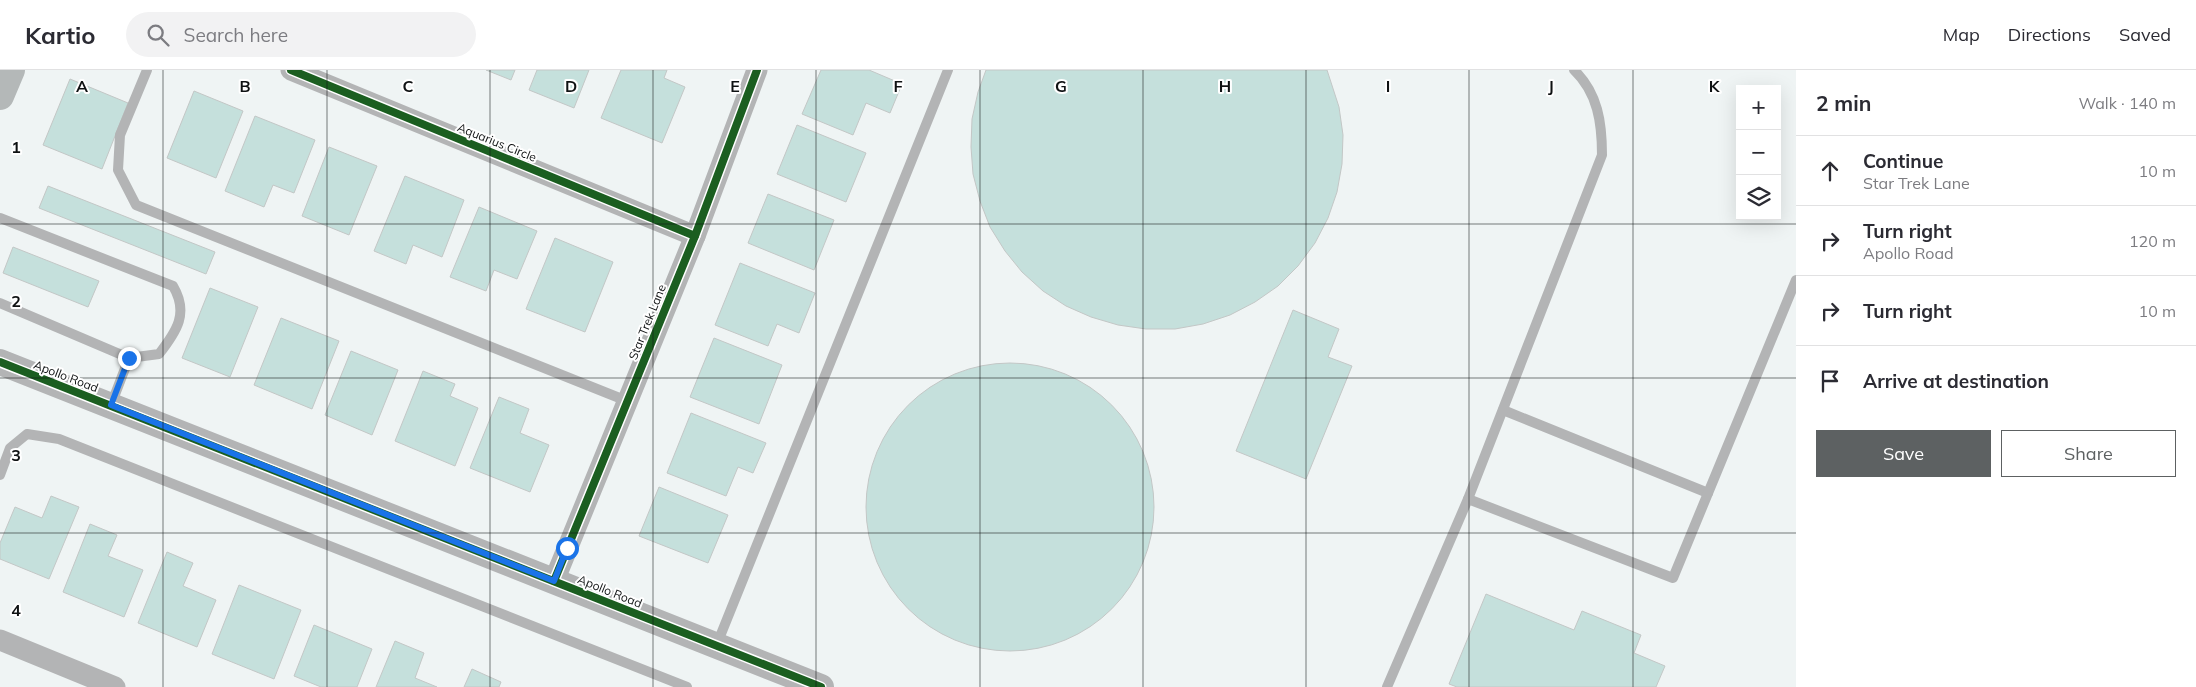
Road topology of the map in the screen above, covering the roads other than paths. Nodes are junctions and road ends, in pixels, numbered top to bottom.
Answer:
1 (11, 70) edge
2 (146, 70) edge
3 (291, 70) edge
4 (757, 70) edge
5 (948, 70) edge
6 (1574, 70) edge
7 (0, 96) edge
8 (1, 221) edge
9 (695, 236) junction
10 (1796, 280) edge
11 (0, 303) edge
12 (129, 358) junction
13 (0, 362) edge
14 (627, 401) junction
15 (111, 405) junction
16 (1503, 410) junction
17 (0, 475) edge
18 (1708, 493) junction
19 (1468, 499) junction
20 (554, 581) junction
21 (0, 640) edge
22 (716, 645) junction
23 (115, 687) edge
24 (687, 687) edge
25 (821, 687) edge
26 (1387, 687) edge

1 - 7 main road
2 - 14 lane
3 - 9 street, Aquarius Circle
4 - 9 street, Star Trek Lane
5 - 22 lane
6 - 16 lane
8 - 12 lane
9 - 14 street, Star Trek Lane
10 - 18 lane
11 - 12 lane
12 - 15 lane
13 - 15 street, Apollo Road
14 - 20 street, Star Trek Lane
15 - 20 street, Apollo Road
16 - 18 lane
16 - 19 lane
17 - 24 lane
18 - 19 lane
19 - 26 lane
20 - 22 street, Apollo Road
21 - 23 street
22 - 25 street, Apollo Road

